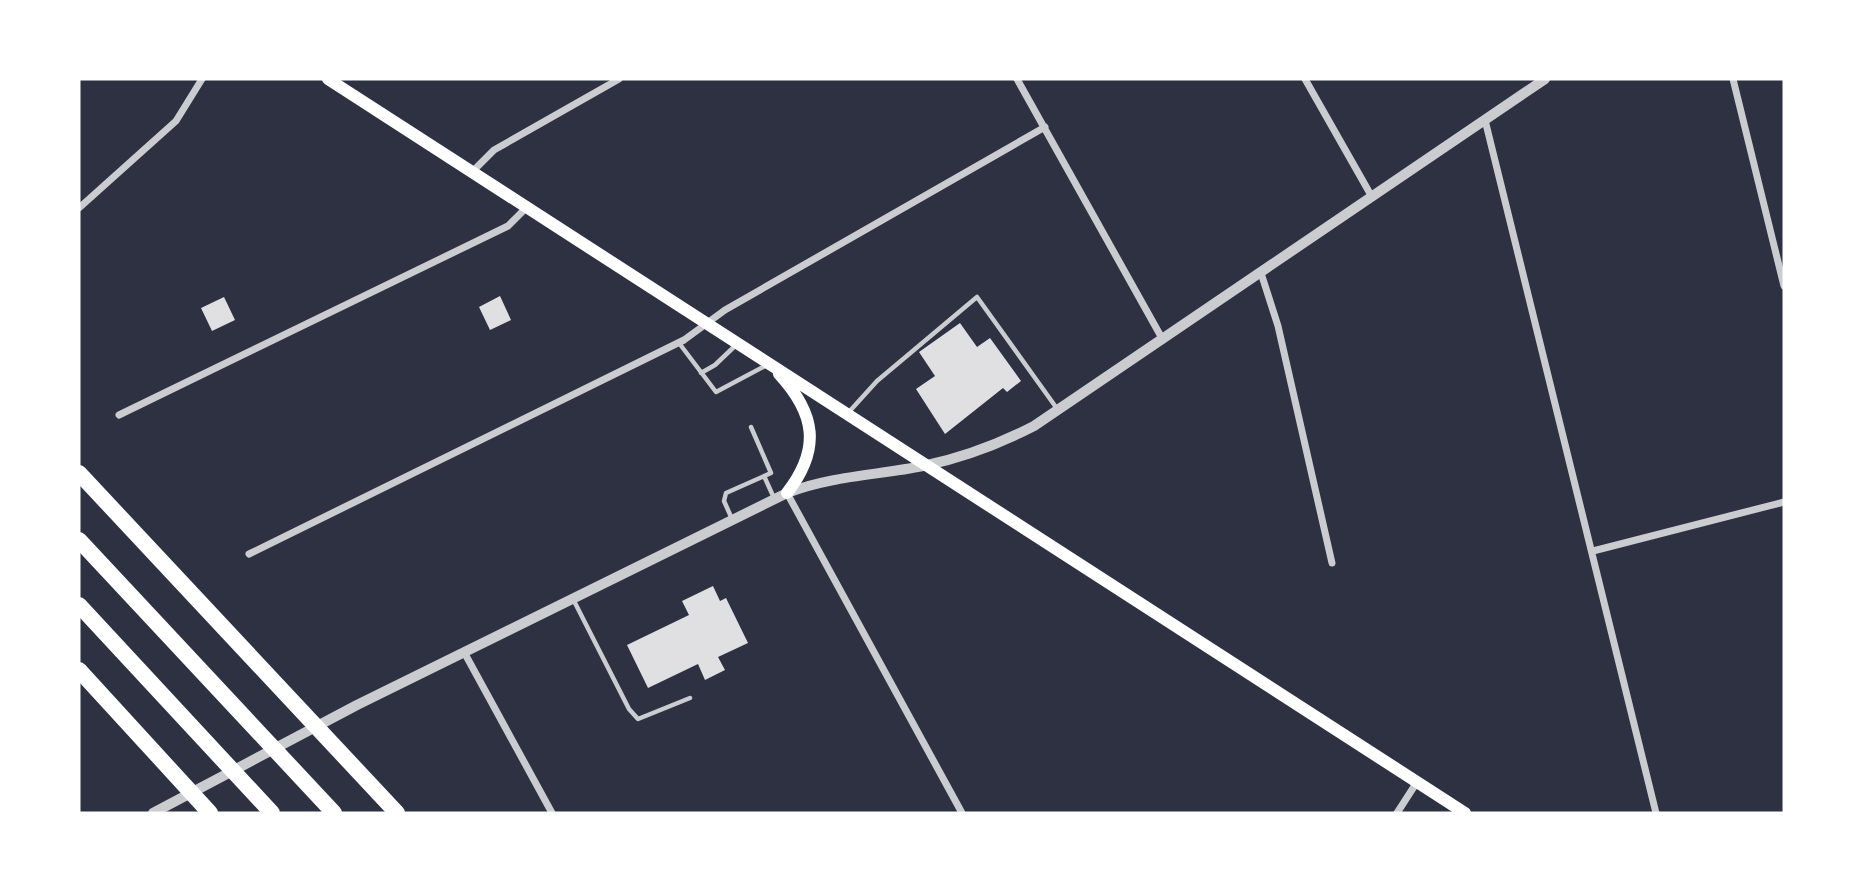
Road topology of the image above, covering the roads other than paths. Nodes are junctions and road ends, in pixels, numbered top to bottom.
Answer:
1 (202, 79) edge
2 (328, 79) edge
3 (619, 79) edge
4 (1017, 79) edge
5 (1305, 79) edge
6 (1545, 79) edge
7 (1733, 79) edge
8 (1485, 120) junction
9 (1045, 127) junction
10 (472, 172) junction
11 (1372, 198) junction
12 (527, 207) junction
13 (79, 208) edge
14 (1261, 273) junction
15 (1784, 286) edge
16 (707, 323) junction
17 (1163, 341) junction
18 (679, 343) junction
19 (738, 343) junction
20 (769, 364) junction
21 (701, 373) junction
22 (1059, 411) junction
23 (847, 414) junction
24 (119, 415) dead end
25 (751, 427) dead end
26 (925, 466) junction
27 (79, 473) edge
28 (764, 476) junction
29 (781, 496) junction
30 (1784, 502) edge
31 (733, 519) junction
32 (79, 540) edge
33 (1593, 551) junction
34 (249, 554) dead end
35 (1332, 563) dead end
36 (573, 598) junction
37 (79, 605) edge
38 (464, 652) junction
39 (79, 670) edge
40 (690, 698) dead end
41 (1417, 782) junction
42 (153, 813) edge
43 (210, 813) edge
44 (272, 813) edge
45 (334, 813) edge
46 (397, 813) edge
47 (552, 813) edge
48 (961, 813) edge
49 (1397, 813) edge
50 (1465, 813) edge
51 (1656, 813) edge

1 - 13 street
2 - 10 main road
3 - 10 street
4 - 9 street
5 - 11 street
6 - 8 street
7 - 15 street
8 - 11 street
8 - 33 street
9 - 16 street
9 - 17 street
10 - 12 main road
11 - 14 street
12 - 16 main road
12 - 24 street
14 - 17 street
14 - 35 street
16 - 18 street
16 - 19 main road
17 - 22 street
18 - 21 lane
18 - 34 street
19 - 20 main road
19 - 21 lane
20 - 21 lane
20 - 23 main road
20 - 29 main road
22 - 23 lane
22 - 26 street
23 - 26 main road
25 - 28 lane
26 - 29 street
26 - 41 main road
27 - 46 highway
28 - 29 lane
28 - 31 lane
29 - 31 street
29 - 48 street
30 - 33 street
31 - 36 street
32 - 45 highway
33 - 51 street
36 - 38 street
36 - 40 lane
37 - 44 highway
38 - 42 street
38 - 47 street
39 - 43 highway
41 - 49 street
41 - 50 main road

